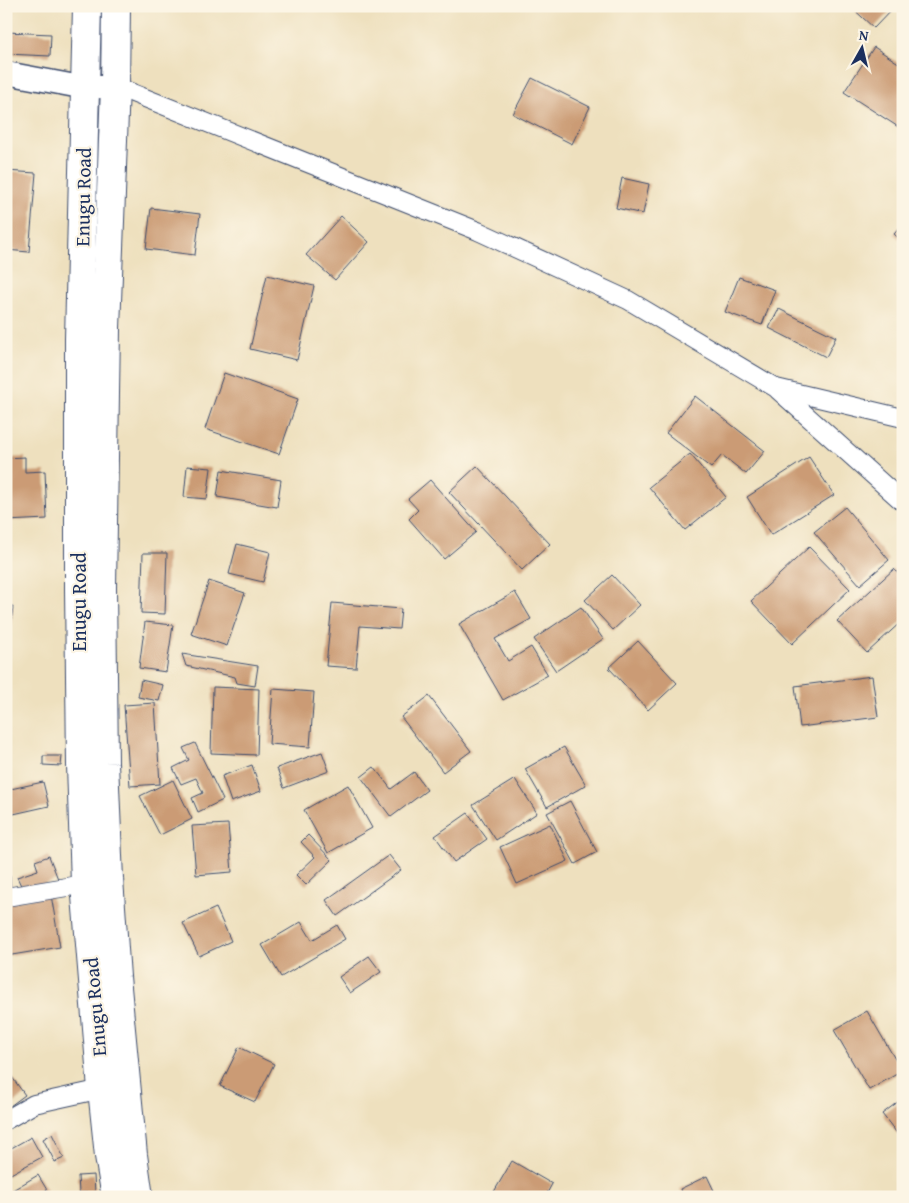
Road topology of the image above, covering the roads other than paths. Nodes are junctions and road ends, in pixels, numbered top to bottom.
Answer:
1 (87, 6) edge
2 (116, 6) edge
3 (6, 72) edge
4 (115, 86) junction
5 (86, 88) junction
6 (776, 388) junction
7 (903, 418) edge
8 (903, 502) edge
9 (85, 884) junction
10 (6, 897) edge
11 (102, 1089) junction
12 (6, 1120) edge
13 (116, 1197) edge
14 (139, 1197) edge

1 - 5 main road, Enugu Road
2 - 4 main road
3 - 5 street
4 - 5 street
4 - 6 street
4 - 14 main road
5 - 9 main road, Enugu Road
6 - 7 street
6 - 8 street
9 - 10 street
9 - 11 main road, Enugu Road
11 - 12 street
11 - 13 main road, Enugu Road

